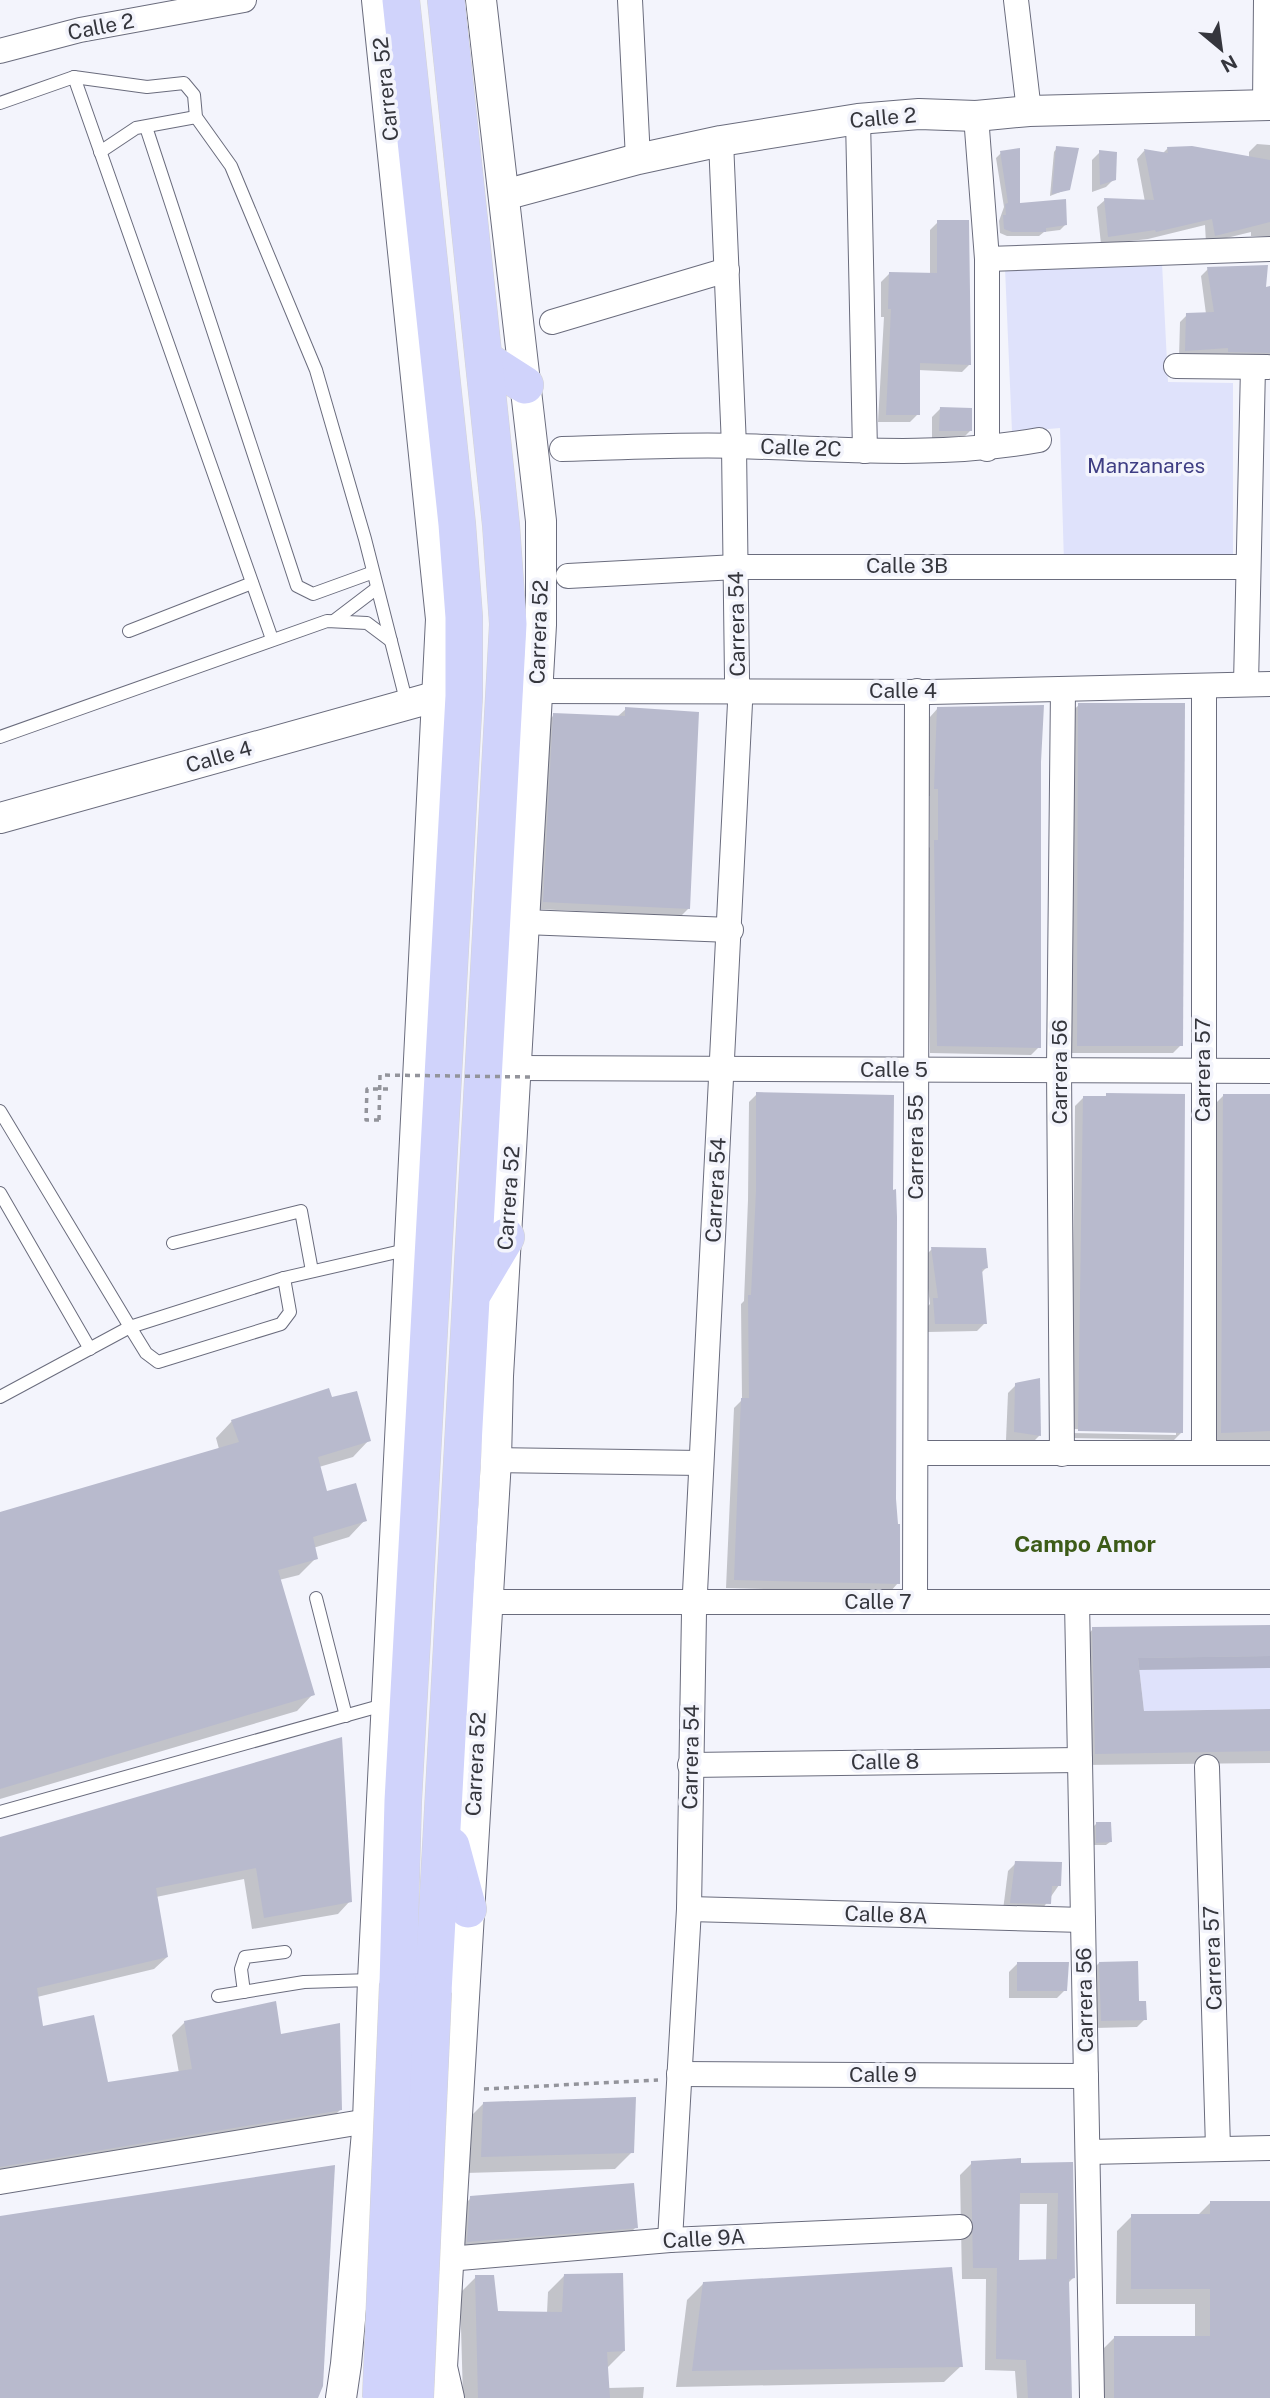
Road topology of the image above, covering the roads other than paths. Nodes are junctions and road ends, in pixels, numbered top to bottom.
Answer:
1 (244, 0) edge
2 (377, 0) edge
3 (401, 0) edge
4 (446, 0) edge
5 (481, 0) edge
6 (629, 0) edge
7 (1016, 0) edge
8 (1266, 0) edge
9 (0, 51) edge
10 (75, 77) junction
11 (0, 103) edge
12 (1267, 105) edge
13 (1029, 111) junction
14 (976, 116) junction
15 (196, 117) junction
16 (858, 119) junction
17 (146, 127) junction
18 (721, 141) junction
19 (100, 152) junction
20 (638, 159) junction
21 (504, 195) junction
22 (1270, 249) edge
23 (987, 260) junction
24 (727, 270) junction
25 (552, 322) dead end
26 (427, 345) junction
27 (484, 359) junction
28 (1176, 366) dead end
29 (1261, 367) edge
30 (525, 385) junction
31 (1039, 440) dead end
32 (734, 446) junction
33 (562, 449) dead end
34 (987, 449) junction
35 (865, 451) junction
36 (1247, 566) junction
37 (736, 567) junction
38 (372, 573) junction
39 (568, 576) dead end
40 (252, 583) junction
41 (377, 588) junction
42 (335, 620) junction
43 (129, 631) dead end
44 (272, 639) junction
45 (391, 641) junction
46 (1258, 684) edge
47 (1204, 687) junction
48 (1063, 689) junction
49 (536, 691) junction
50 (739, 691) junction
51 (917, 691) junction
52 (438, 696) junction
53 (407, 704) junction
54 (0, 737) edge
55 (0, 818) edge
56 (524, 922) junction
57 (731, 930) junction
58 (1059, 1068) junction
59 (723, 1069) junction
60 (916, 1070) junction
61 (1203, 1070) junction
62 (1270, 1071) edge
63 (524, 1072) junction
64 (0, 1111) edge
65 (0, 1193) edge
66 (506, 1237) junction
67 (173, 1243) dead end
68 (410, 1249) junction
69 (312, 1270) junction
70 (284, 1278) junction
71 (471, 1295) junction
72 (130, 1327) junction
73 (90, 1349) junction
74 (0, 1397) edge
75 (1270, 1452) edge
76 (917, 1453) junction
77 (1204, 1453) junction
78 (1062, 1454) junction
79 (496, 1460) junction
80 (701, 1463) junction
81 (407, 1546) junction
82 (316, 1598) dead end
83 (485, 1602) junction
84 (695, 1602) junction
85 (915, 1602) junction
86 (1077, 1602) junction
87 (1270, 1602) edge
88 (387, 1704) junction
89 (346, 1716) junction
90 (1080, 1760) junction
91 (690, 1765) junction
92 (1207, 1767) dead end
93 (403, 1801) junction
94 (443, 1811) junction
95 (0, 1812) edge
96 (468, 1909) junction
97 (689, 1909) junction
98 (1083, 1920) junction
99 (377, 1939) junction
100 (285, 1952) dead end
101 (401, 1985) junction
102 (244, 1992) junction
103 (218, 1996) dead end
104 (678, 2076) junction
105 (1086, 2076) junction
106 (368, 2122) junction
107 (1218, 2148) junction
108 (1270, 2148) edge
109 (1088, 2152) junction
110 (0, 2182) edge
111 (960, 2227) dead end
112 (670, 2240) junction
113 (448, 2259) junction
114 (346, 2364) junction
115 (442, 2367) junction
116 (341, 2398) edge
117 (381, 2398) edge
118 (415, 2398) edge
119 (449, 2398) edge
120 (1093, 2398) edge

1 - 9 street, Calle 2
2 - 26 street, Carrera 52
3 - 26 main road, Carrera 52
4 - 27 main road, Carrera 52
5 - 21 street, Carrera 52
6 - 20 street
7 - 13 street
8 - 12 street
10 - 11 lane
10 - 15 lane
10 - 19 lane
12 - 13 street, Calle 2
13 - 14 street, Calle 2
14 - 16 street, Calle 2
14 - 23 street
15 - 17 lane
15 - 38 lane
16 - 18 street, Calle 2
16 - 35 street
17 - 19 lane
17 - 38 lane
18 - 20 street, Calle 2
18 - 24 street, Carrera 54
19 - 40 lane
20 - 21 street, Calle 2
21 - 30 street, Carrera 52
22 - 23 street
23 - 34 street
24 - 25 street
24 - 32 street, Carrera 54
26 - 52 street, Carrera 52
26 - 81 main road, Carrera 52
27 - 30 main road
27 - 71 main road, Carrera 52
28 - 29 street
29 - 36 street
30 - 49 street, Carrera 52
31 - 34 street, Calle 2C
32 - 33 street, Calle 2C
32 - 35 street, Calle 2C
32 - 37 street, Carrera 54
34 - 35 street, Calle 2C
36 - 37 street, Calle 3B
36 - 46 street
37 - 39 street, Calle 3B
37 - 50 street, Carrera 54
38 - 41 lane
40 - 43 lane
40 - 44 lane
41 - 42 lane
41 - 45 lane
42 - 44 lane
42 - 45 lane
44 - 54 lane
45 - 53 lane
46 - 47 street, Calle 4
47 - 48 street, Calle 4
47 - 61 street, Carrera 57
48 - 51 street, Calle 4
48 - 58 street, Carrera 56
49 - 50 street, Calle 4
49 - 56 street, Carrera 52
50 - 51 street, Calle 4
50 - 57 street, Carrera 54
51 - 60 street, Carrera 55
52 - 53 street, Calle 4
52 - 68 street, Carrera 52
53 - 55 street, Calle 4
56 - 57 street
56 - 63 street, Carrera 52
57 - 59 street, Carrera 54
58 - 60 street, Calle 5
58 - 61 street, Calle 5
58 - 78 street, Carrera 56
59 - 60 street, Calle 5
59 - 63 street, Calle 5
59 - 80 street, Carrera 54
60 - 76 street, Carrera 55
61 - 62 street, Calle 5
61 - 77 street, Carrera 57
63 - 66 street, Carrera 52
64 - 72 lane
65 - 73 lane
66 - 71 main road
66 - 79 street, Carrera 52
67 - 69 lane
68 - 69 lane
68 - 81 street, Carrera 52
69 - 70 lane
70 - 72 lane
70 - 72 lane
71 - 94 main road, Carrera 52
72 - 73 lane
73 - 74 lane
75 - 77 street
76 - 78 street
76 - 85 street, Carrera 55
77 - 78 street
79 - 80 street
79 - 83 street, Carrera 52
80 - 84 street, Carrera 54
81 - 88 street, Carrera 52
81 - 93 main road, Carrera 52
82 - 89 lane
83 - 84 street, Calle 7
83 - 96 street, Carrera 52
84 - 85 street, Calle 7
84 - 91 street, Carrera 54
85 - 86 street, Calle 7
86 - 87 street, Calle 7
86 - 90 street, Carrera 56
88 - 89 lane
88 - 99 street, Carrera 52
89 - 95 lane
90 - 91 street, Calle 8
90 - 98 street, Carrera 56
91 - 97 street, Carrera 54
92 - 107 street, Carrera 57
93 - 99 main road
93 - 101 main road, Carrera 52
94 - 96 main road
94 - 101 main road, Carrera 52
96 - 113 street, Carrera 52
97 - 98 street, Calle 8A
97 - 104 street, Carrera 54
98 - 105 street, Carrera 56
99 - 101 street, Carrera 52
100 - 102 lane
101 - 102 lane
101 - 106 street, Carrera 52
101 - 117 main road, Carrera 52, bridge
101 - 118 main road, Carrera 52, bridge
102 - 103 lane
104 - 105 street, Calle 9
104 - 112 street, Carrera 54
105 - 109 street, Carrera 56
106 - 110 street
106 - 114 street, Carrera 52
107 - 108 street
107 - 109 street
109 - 120 street, Carrera 56
111 - 112 street, Calle 9A
112 - 113 street, Calle 9A
113 - 115 street, Carrera 52
114 - 115 street
114 - 116 street, Carrera 52
115 - 119 street, Carrera 52

